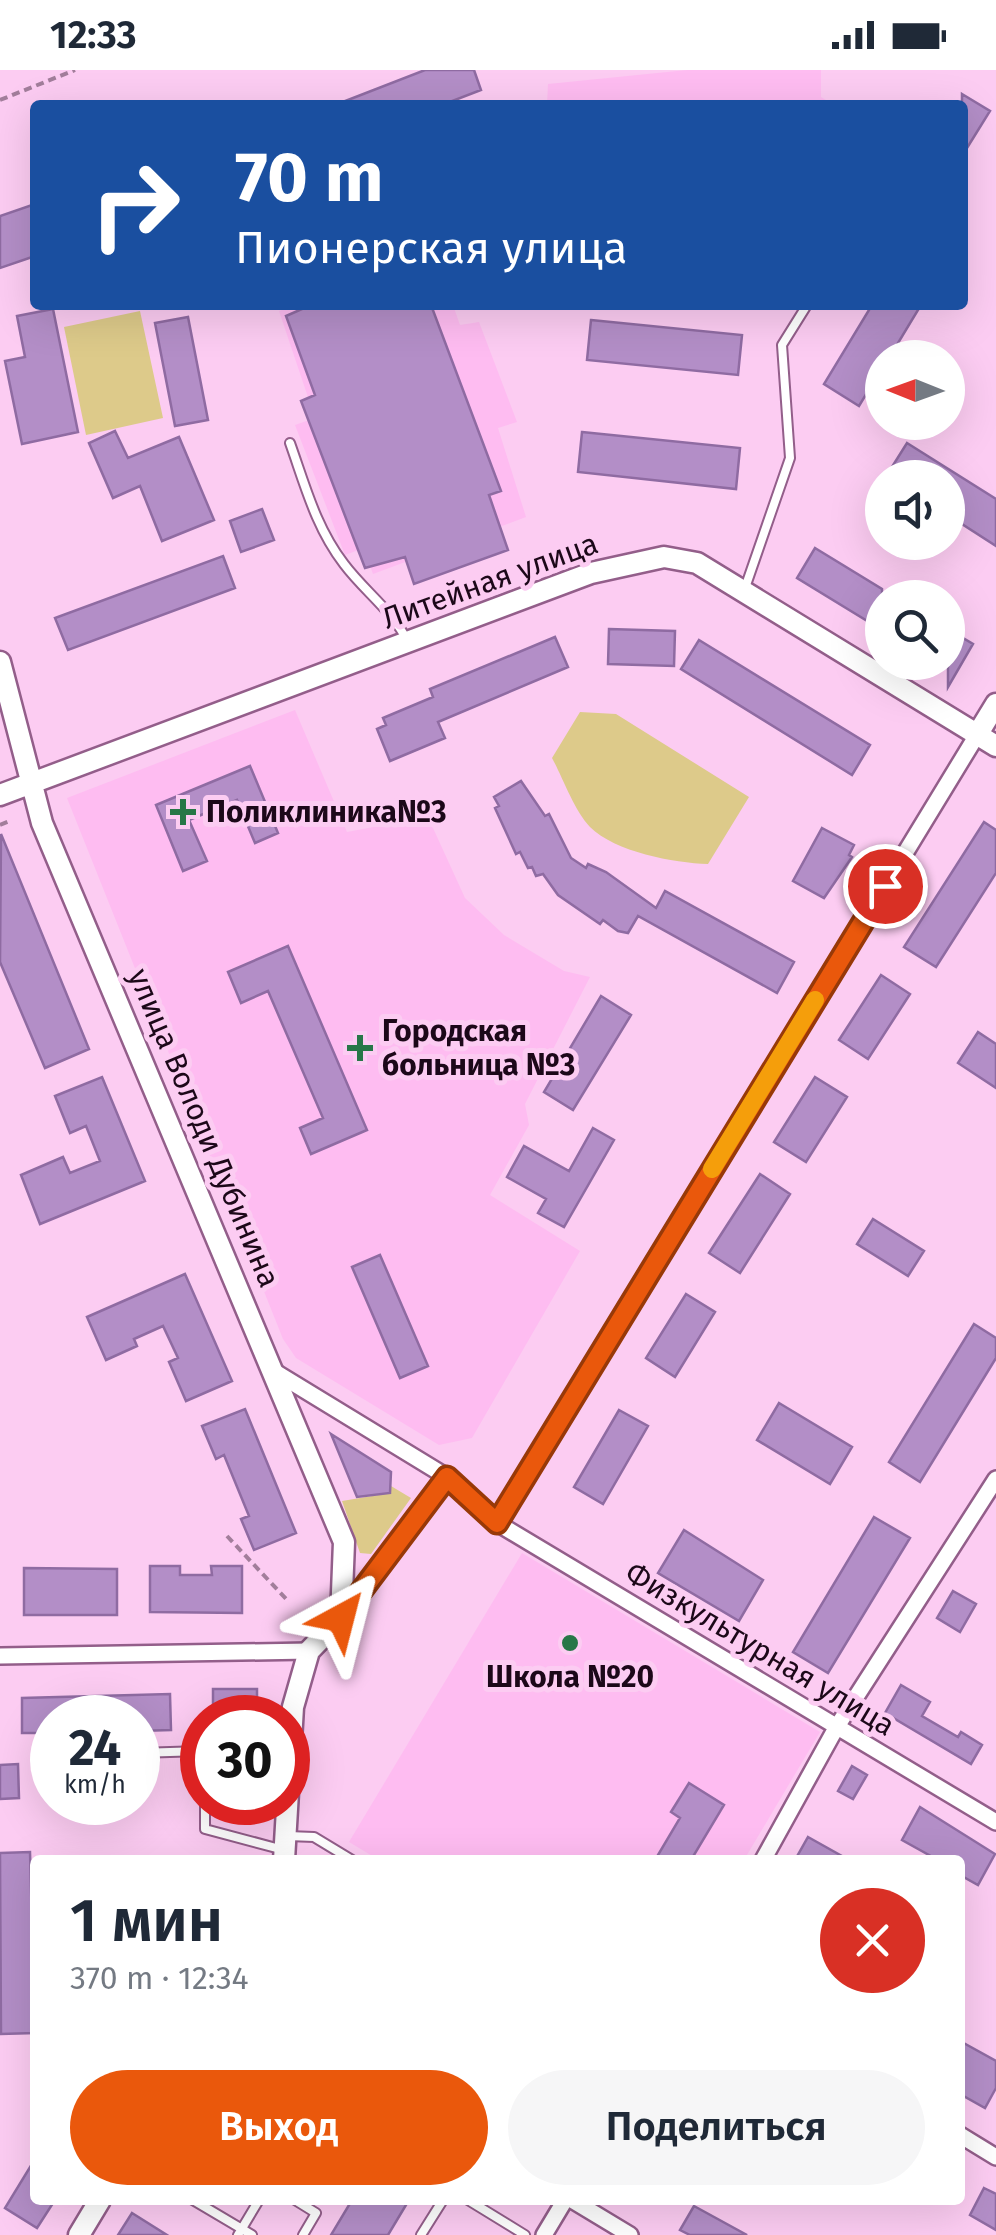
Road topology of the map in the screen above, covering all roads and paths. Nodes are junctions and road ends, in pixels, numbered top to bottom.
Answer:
1 (74, 70) edge
2 (0, 100) edge
3 (805, 310) edge
4 (290, 443) dead end
5 (744, 592) junction
6 (408, 642) junction
7 (0, 662) edge
8 (996, 704) edge
9 (977, 735) junction
10 (996, 746) edge
11 (30, 785) junction
12 (0, 796) edge
13 (0, 811) edge
14 (0, 824) edge
15 (275, 1372) junction
16 (447, 1477) junction
17 (996, 1478) edge
18 (497, 1523) junction
19 (227, 1536) dead end
20 (288, 1601) dead end
21 (341, 1618) junction
22 (308, 1651) junction
23 (0, 1656) edge
24 (836, 1728) junction
25 (996, 1822) edge
26 (205, 1825) edge
27 (285, 1849) edge
28 (344, 1855) edge
29 (766, 1855) edge
30 (965, 2138) edge
31 (996, 2157) edge
32 (97, 2205) edge
33 (201, 2205) edge
34 (256, 2205) edge
35 (304, 2205) edge
36 (439, 2205) edge
37 (476, 2205) edge
38 (565, 2205) edge
39 (578, 2205) edge
40 (240, 2232) edge
41 (79, 2235) edge
42 (252, 2235) edge
43 (303, 2235) edge
44 (422, 2235) edge
45 (525, 2235) edge
46 (544, 2235) edge
47 (630, 2235) edge

1 - 2 path
3 - 5 lane
4 - 6 lane
5 - 6 street, Литейная улица
5 - 9 street, Литейная улица
6 - 11 street, Литейная улица
7 - 11 street, улица Володи Дубинина
8 - 9 street
9 - 10 street, Литейная улица
9 - 18 street
11 - 12 street, Литейная улица
11 - 15 street, улица Володи Дубинина
13 - 14 path
15 - 16 street, Физкультурная улица
15 - 21 street, улица Володи Дубинина
16 - 18 street, Физкультурная улица
16 - 21 street
17 - 24 street
18 - 24 street, Физкультурная улица
19 - 20 path
21 - 22 street
22 - 23 street
22 - 27 street
24 - 25 street, Физкультурная улица
24 - 29 street
26 - 27 lane
27 - 28 lane
30 - 31 street
32 - 41 street
33 - 40 lane
34 - 40 lane
35 - 43 lane
36 - 44 lane
37 - 45 lane
38 - 46 street
39 - 47 street
40 - 42 lane

